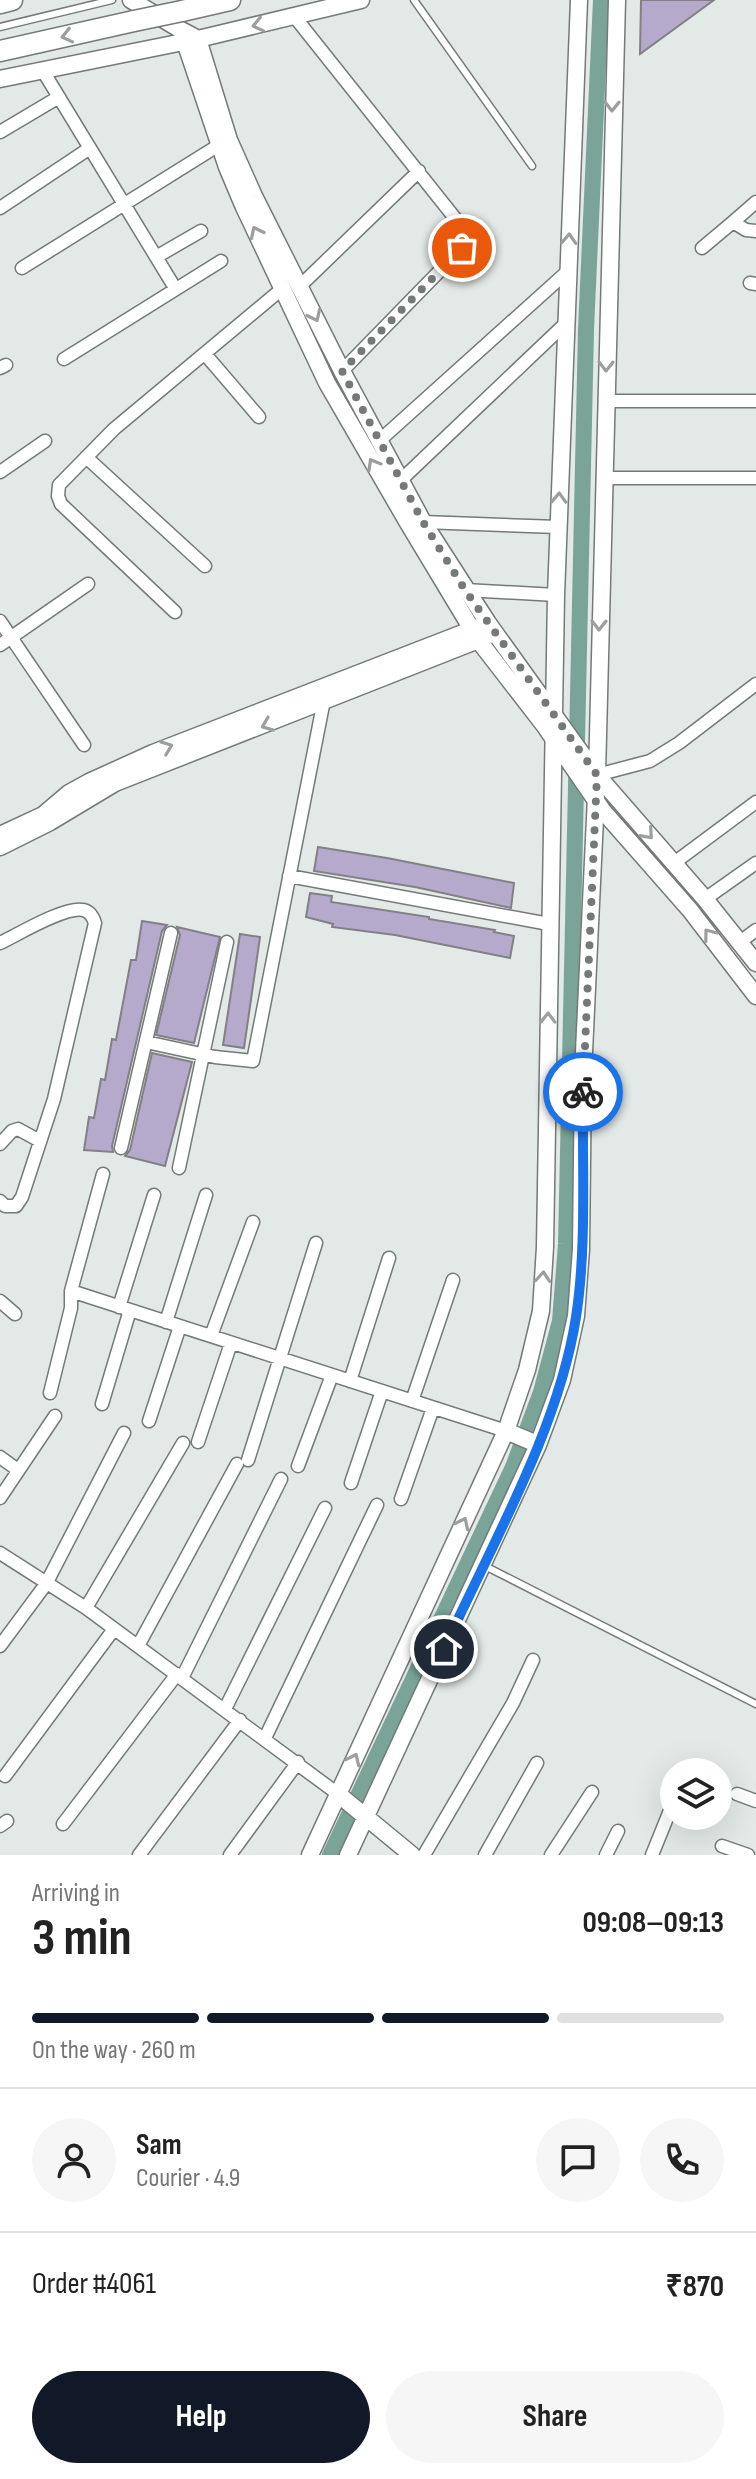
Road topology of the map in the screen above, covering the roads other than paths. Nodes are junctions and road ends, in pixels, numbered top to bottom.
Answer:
1 (12, 0) edge
2 (112, 0) edge
3 (131, 0) edge
4 (230, 0) edge
5 (361, 0) edge
6 (414, 0) edge
7 (579, 0) edge
8 (617, 0) edge
9 (0, 3) edge
10 (294, 16) junction
11 (0, 27) edge
12 (187, 30) junction
13 (0, 51) edge
14 (43, 71) junction
15 (0, 79) edge
16 (59, 97) junction
17 (0, 132) edge
18 (219, 145) junction
19 (90, 148) junction
20 (532, 166) dead end
21 (419, 171) junction
22 (756, 202) edge
23 (124, 204) junction
24 (0, 208) edge
25 (733, 222) junction
26 (201, 231) dead end
27 (756, 231) edge
28 (702, 248) dead end
29 (156, 257) junction
30 (221, 261) dead end
31 (22, 268) dead end
32 (568, 271) junction
33 (300, 286) junction
34 (175, 288) junction
35 (283, 288) junction
36 (565, 324) junction
37 (205, 354) junction
38 (64, 359) dead end
39 (342, 371) junction
40 (605, 401) junction
41 (756, 401) edge
42 (259, 417) dead end
43 (45, 441) dead end
44 (379, 441) junction
45 (86, 457) junction
46 (0, 472) edge
47 (603, 478) junction
48 (756, 478) edge
49 (401, 480) junction
50 (423, 522) junction
51 (558, 527) junction
52 (205, 566) dead end
53 (88, 584) dead end
54 (465, 590) junction
55 (556, 595) junction
56 (175, 612) dead end
57 (0, 621) edge
58 (484, 632) junction
59 (12, 638) junction
60 (0, 645) edge
61 (756, 684) edge
62 (325, 694) junction
63 (555, 716) junction
64 (554, 740) junction
65 (84, 745) dead end
66 (597, 775) junction
67 (596, 800) junction
68 (756, 802) edge
69 (52, 815) junction
70 (0, 835) edge
71 (0, 847) edge
72 (674, 863) junction
73 (756, 863) edge
74 (289, 876) junction
75 (705, 899) junction
76 (549, 924) junction
77 (756, 930) edge
78 (171, 933) dead end
79 (227, 942) dead end
80 (740, 942) junction
81 (0, 943) edge
82 (756, 963) edge
83 (756, 996) edge
84 (146, 1042) junction
85 (205, 1055) junction
86 (40, 1141) junction
87 (0, 1144) edge
88 (121, 1148) dead end
89 (179, 1168) dead end
90 (103, 1174) dead end
91 (154, 1195) dead end
92 (206, 1195) dead end
93 (0, 1201) edge
94 (253, 1222) dead end
95 (316, 1243) dead end
96 (389, 1258) dead end
97 (453, 1280) dead end
98 (71, 1291) junction
99 (0, 1301) edge
100 (125, 1308) junction
101 (15, 1314) dead end
102 (166, 1322) junction
103 (180, 1326) junction
104 (211, 1336) junction
105 (231, 1343) junction
106 (280, 1358) junction
107 (332, 1375) junction
108 (350, 1381) junction
109 (382, 1391) junction
110 (50, 1393) dead end
111 (412, 1401) junction
112 (102, 1404) dead end
113 (433, 1408) junction
114 (55, 1416) dead end
115 (149, 1421) dead end
116 (506, 1431) junction
117 (124, 1433) dead end
118 (198, 1442) dead end
119 (183, 1443) dead end
120 (538, 1445) junction
121 (0, 1457) edge
122 (298, 1466) dead end
123 (18, 1470) junction
124 (281, 1479) dead end
125 (351, 1483) dead end
126 (0, 1498) edge
127 (401, 1499) dead end
128 (377, 1505) dead end
129 (325, 1508) dead end
130 (0, 1553) edge
131 (483, 1565) junction
132 (46, 1584) junction
133 (86, 1608) junction
134 (114, 1629) junction
135 (0, 1646) edge
136 (138, 1646) junction
137 (533, 1660) dead end
138 (179, 1676) junction
139 (756, 1704) edge
140 (225, 1709) junction
141 (240, 1720) junction
142 (265, 1738) junction
143 (298, 1762) junction
144 (537, 1763) dead end
145 (5, 1776) dead end
146 (592, 1792) dead end
147 (338, 1794) junction
148 (737, 1794) dead end
149 (756, 1801) edge
150 (365, 1816) junction
151 (63, 1824) dead end
152 (662, 1830) edge
153 (618, 1831) dead end
154 (722, 1846) dead end
155 (139, 1855) edge
156 (230, 1855) edge
157 (310, 1855) edge
158 (348, 1855) edge
159 (412, 1855) edge
160 (424, 1855) edge
161 (485, 1855) edge
162 (551, 1855) edge
163 (606, 1855) edge
164 (652, 1855) edge
165 (748, 1855) edge

1 - 9 main road
2 - 11 lane
3 - 12 street
4 - 12 main road
5 - 10 street
6 - 20 lane
32 -> 7 street
8 -> 40 street
10 -> 12 street
10 - 21 street
12 -> 13 main road, bridge
12 - 14 street
12 - 18 street
12 - 33 street
14 - 15 street
14 - 16 street
16 - 17 street
16 - 19 street
18 - 23 street
35 -> 18 street
19 - 23 street
19 - 24 street
21 - 33 street
21 - 39 street
22 - 25 street
23 - 29 street
23 - 31 street
25 - 27 street
25 - 28 street
26 - 29 street
29 - 34 street
30 - 34 street
32 - 36 street
32 - 44 street
33 -> 39 street
34 - 38 street
35 - 37 street
58 -> 35 street
36 - 49 street
51 -> 36 street
37 - 42 street
37 - 45 street
39 - 44 street
40 - 41 street
40 - 47 street
43 - 46 street
44 - 49 street
45 - 52 street
45 - 56 street
47 - 48 street
47 -> 66 street
49 - 50 street
50 - 51 street
50 - 54 street
51 - 55 street
53 - 59 street
54 - 55 street
54 - 58 street
55 - 63 street
57 - 59 street
58 - 62 street
58 - 63 street
58 - 64 street
59 - 60 street
59 - 65 street
61 - 66 street
62 - 69 street
62 - 74 street
63 - 64 street
63 - 66 street
64 - 67 street
64 - 76 street
66 - 67 street
66 -> 72 street
83 -> 67 street
67 - 120 street
68 - 72 street
69 - 70 street
69 - 71 street
72 - 75 street
73 - 75 street
74 - 76 street
74 - 85 street
75 - 80 street
116 -> 76 street
77 - 80 street
78 - 84 street
79 - 85 street
80 - 82 street
81 - 86 street
84 - 85 street
84 - 88 street
85 - 89 street
86 - 87 street
86 - 93 street
90 - 98 street
91 - 100 street
92 - 102 street
94 - 104 street
95 - 106 street
96 - 108 street
97 - 111 street
98 - 100 street
98 - 110 street
99 - 101 street
100 - 102 street
100 - 112 street
102 - 103 street
103 - 104 street
103 - 115 street
104 - 105 street
105 - 106 street
105 - 118 street
106 - 107 street
106 - 136 street
107 - 108 street
107 - 122 street
108 - 109 street
109 - 111 street
109 - 125 street
111 - 113 street
113 - 116 street
113 - 127 street
114 - 123 street
116 - 120 street
147 -> 116 street
117 - 132 street
119 - 133 street
120 - 131 street
121 - 123 street
123 - 126 street
124 - 138 street
128 - 142 street
129 - 140 street
130 - 132 street
131 - 139 lane
131 - 150 street
132 - 133 street
132 - 135 street
133 - 134 street
134 - 136 street
134 - 145 street
136 - 138 street
137 - 160 street
138 - 140 street
138 - 151 street
140 - 141 street
141 - 142 street
141 - 155 street
142 - 143 street
143 - 147 street
143 - 156 street
144 - 161 street
146 - 162 street
147 - 150 street
147 - 157 street
148 - 149 street
150 - 158 street
150 - 159 street
152 - 164 street
153 - 163 street
154 - 165 street

